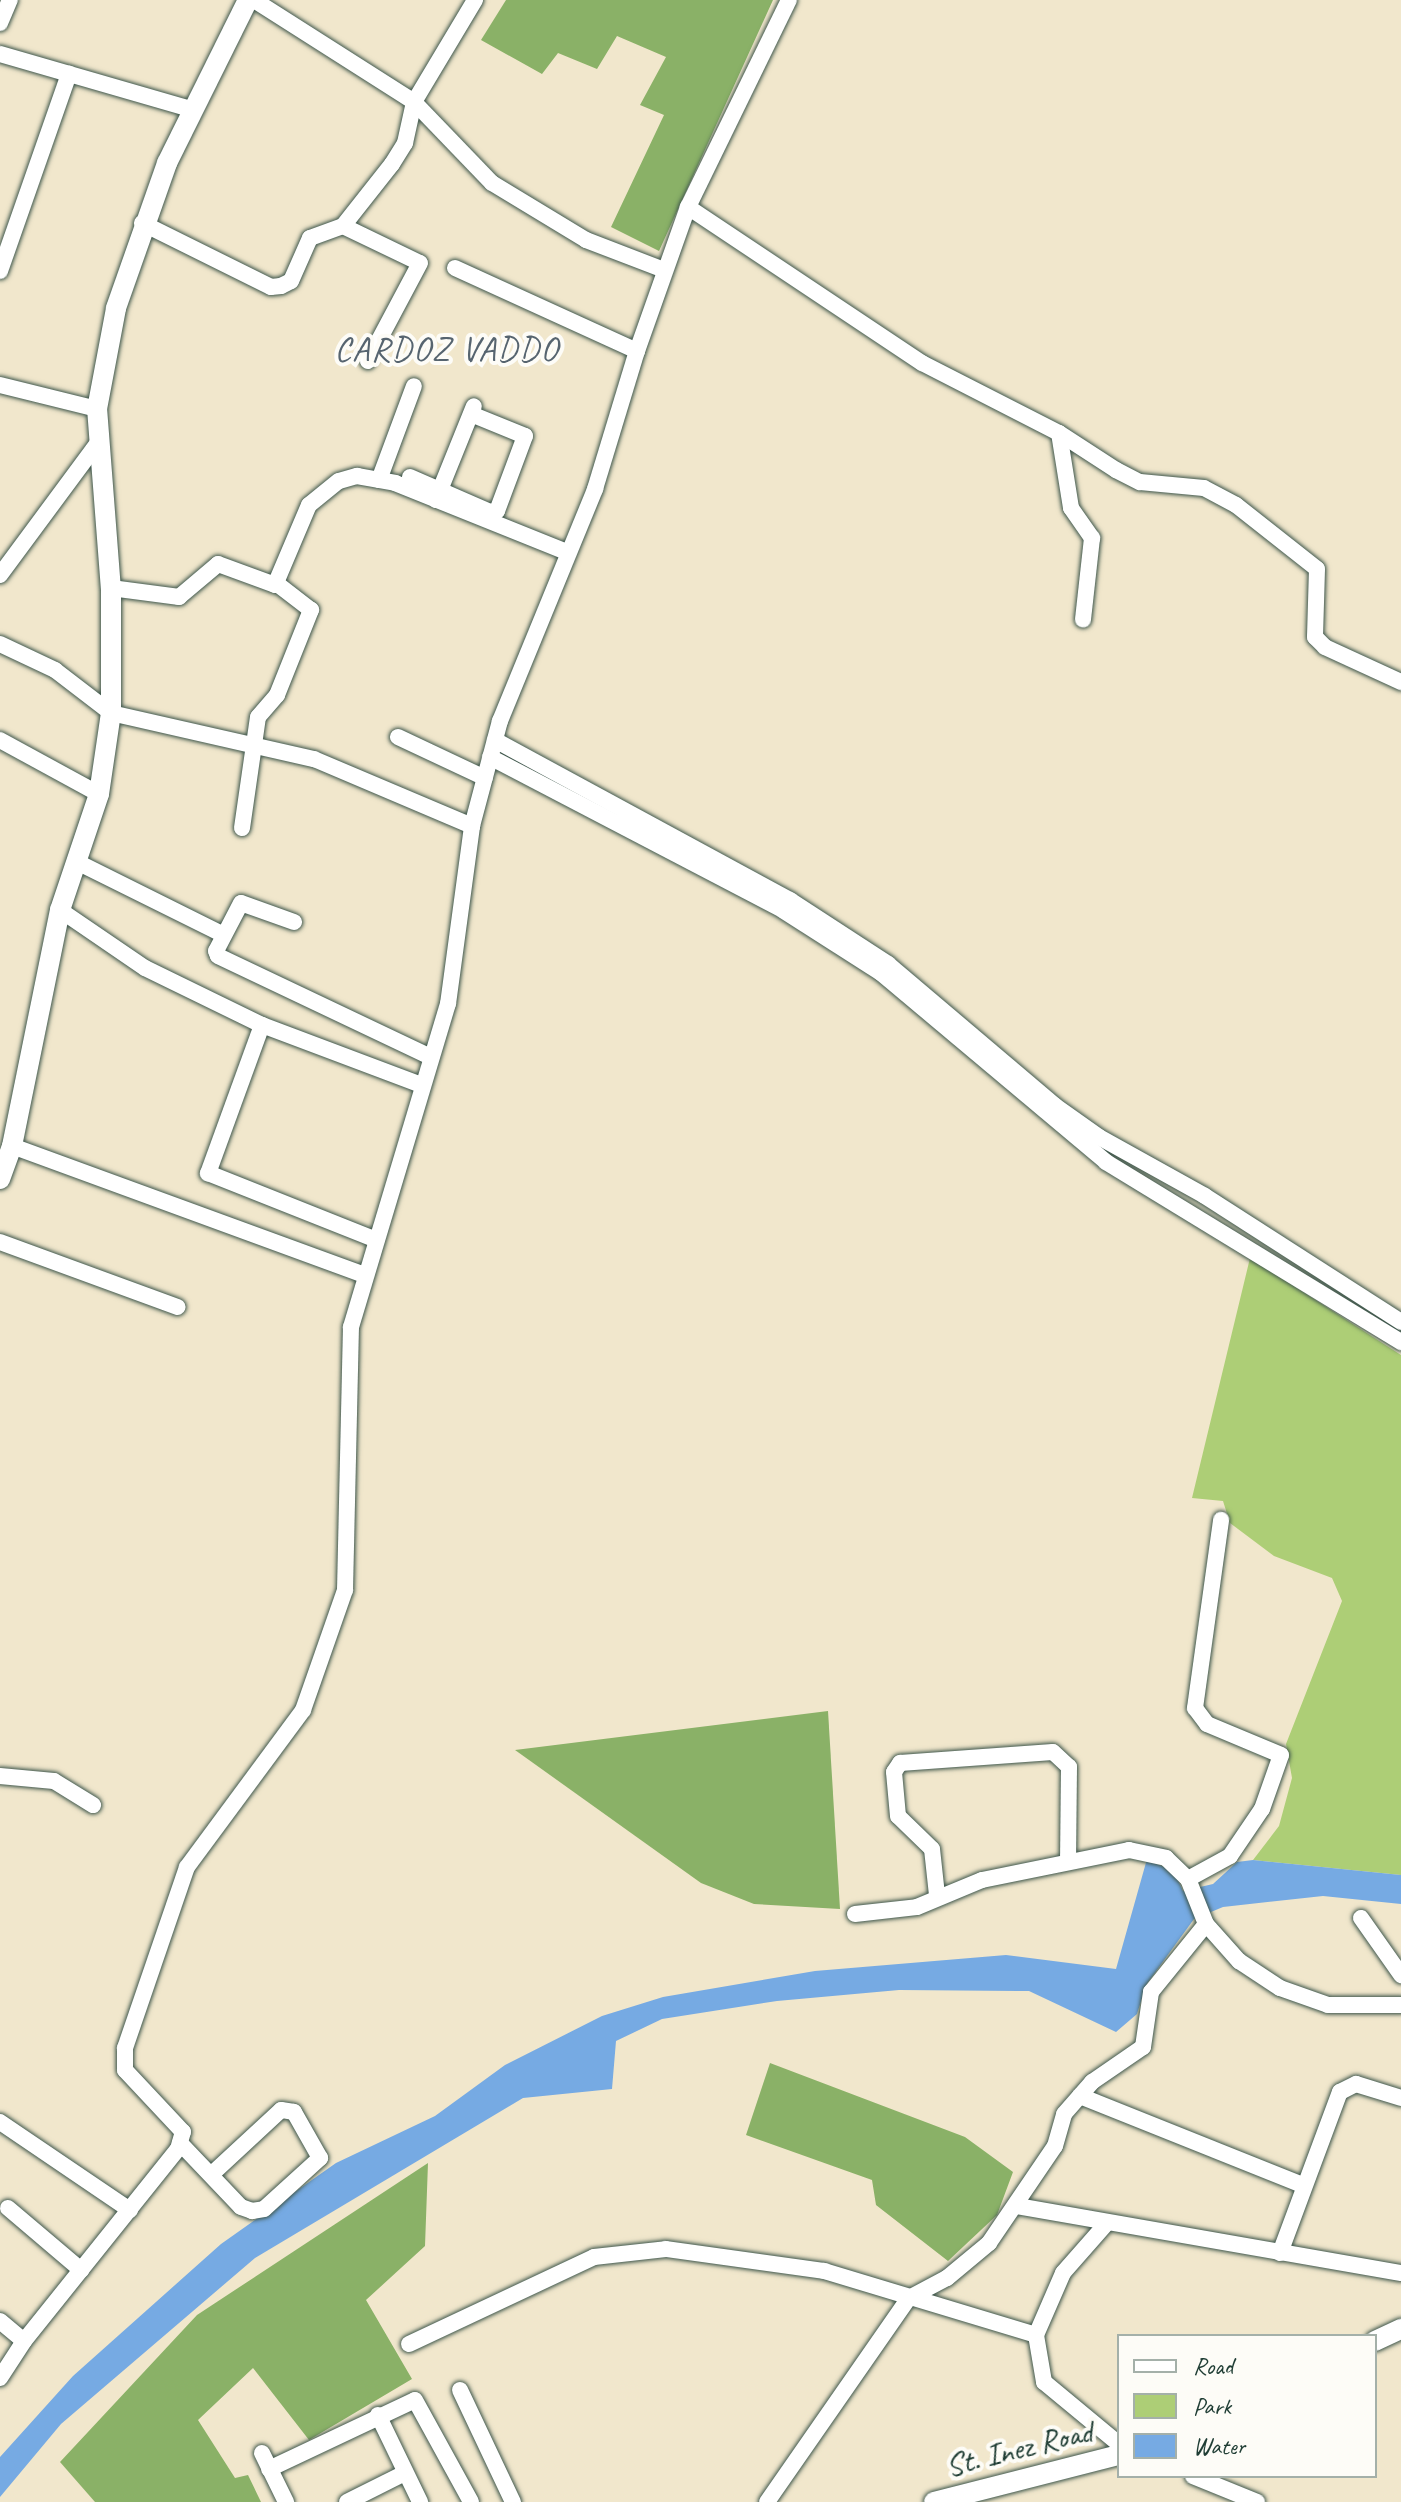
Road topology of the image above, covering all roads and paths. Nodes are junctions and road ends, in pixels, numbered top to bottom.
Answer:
1 (10, 0) edge
2 (251, 0) edge
3 (475, 0) edge
4 (789, 0) edge
5 (0, 23) edge
6 (0, 54) edge
7 (69, 74) junction
8 (414, 102) junction
9 (194, 110) junction
10 (688, 207) junction
11 (142, 223) junction
12 (343, 226) junction
13 (455, 268) dead end
14 (0, 269) edge
15 (664, 270) junction
16 (637, 351) junction
17 (368, 361) dead end
18 (0, 385) edge
19 (414, 386) dead end
20 (97, 409) junction
21 (1059, 433) junction
22 (99, 441) junction
23 (410, 477) dead end
24 (379, 480) junction
25 (438, 496) junction
26 (567, 552) junction
27 (0, 575) edge
28 (276, 583) junction
29 (111, 588) junction
30 (1083, 620) dead end
31 (0, 644) edge
32 (1401, 682) edge
33 (111, 713) junction
34 (398, 737) dead end
35 (0, 740) edge
36 (495, 740) junction
37 (255, 746) junction
38 (490, 757) junction
39 (485, 778) junction
40 (99, 794) junction
41 (472, 826) junction
42 (242, 828) dead end
43 (75, 861) junction
44 (60, 910) junction
45 (294, 922) dead end
46 (224, 935) junction
47 (262, 1025) junction
48 (431, 1057) junction
49 (422, 1085) junction
50 (12, 1146) junction
51 (0, 1179) edge
52 (374, 1239) junction
53 (0, 1242) edge
54 (364, 1275) junction
55 (178, 1307) dead end
56 (1401, 1322) edge
57 (1401, 1342) edge
58 (1221, 1520) dead end
59 (0, 1776) edge
60 (93, 1805) dead end
61 (1068, 1861) junction
62 (1188, 1879) junction
63 (937, 1895) junction
64 (855, 1914) dead end
65 (1361, 1918) dead end
66 (1206, 1924) junction
67 (1401, 1975) edge
68 (1401, 2005) edge
69 (1080, 2096) junction
70 (1401, 2098) edge
71 (0, 2122) edge
72 (180, 2143) junction
73 (212, 2174) junction
74 (1302, 2185) junction
75 (1017, 2206) junction
76 (8, 2208) dead end
77 (130, 2210) junction
78 (1106, 2224) junction
79 (1280, 2253) junction
80 (81, 2270) junction
81 (1401, 2273) edge
82 (909, 2298) junction
83 (0, 2321) edge
84 (1401, 2329) edge
85 (1036, 2335) junction
86 (1377, 2340) edge
87 (24, 2341) junction
88 (409, 2344) dead end
89 (0, 2378) edge
90 (460, 2390) dead end
91 (378, 2415) junction
92 (1117, 2442) edge
93 (1117, 2456) edge
94 (405, 2473) junction
95 (1198, 2478) edge
96 (286, 2502) edge
97 (347, 2502) edge
98 (420, 2502) edge
99 (471, 2502) edge
100 (513, 2502) edge
101 (767, 2502) edge
102 (934, 2502) edge
103 (1257, 2502) edge

1 - 5 street
2 - 8 street
2 - 9 main road
3 - 8 street
4 - 10 street
6 - 7 street
7 - 9 street
7 - 14 street
8 - 12 street
8 - 15 street
9 - 11 main road
10 - 15 street
10 - 21 street
11 - 12 street
11 - 20 main road
12 - 17 street
13 - 16 street
15 - 16 street
16 - 26 street
18 - 20 street
19 - 24 street
20 - 22 main road
21 - 30 street
21 - 32 street
22 - 27 street
22 - 29 main road
23 - 25 street
24 - 25 street
24 - 28 street
25 - 25 street
25 - 26 street
26 - 36 street
28 - 29 street
28 - 37 street
29 - 33 main road
31 - 33 street
33 - 37 street
33 - 40 main road
34 - 39 street
35 - 40 street
36 - 38 street
36 - 56 street
37 - 41 street
37 - 42 street
38 - 39 street
38 - 57 street
39 - 41 street
40 - 43 main road
41 - 48 street
43 - 44 main road
43 - 46 street
44 - 47 street
44 - 50 main road
45 - 46 street
46 - 48 street
47 - 49 street
47 - 52 street
48 - 49 street
49 - 52 street
50 - 51 main road
50 - 54 street
52 - 54 street
53 - 55 street
54 - 72 street
58 - 62 street
59 - 60 street
61 - 62 street
61 - 63 street
61 - 63 street
62 - 66 street
63 - 64 street
65 - 67 street
66 - 68 street
66 - 69 street
69 - 74 street
69 - 75 street
70 - 74 street
71 - 77 street
72 - 73 street
72 - 77 street
73 - 73 street
74 - 79 street
75 - 78 street
75 - 82 street
76 - 80 street
77 - 80 street
78 - 79 street
78 - 85 street
79 - 81 street
80 - 87 street
82 - 85 street
82 - 88 street
82 - 101 street
83 - 87 street
84 - 86 main road
85 - 92 street
87 - 89 street
90 - 100 street
91 - 94 street
91 - 96 street
91 - 99 street
93 - 102 main road, St. Inez Road
94 - 97 street
94 - 98 street
95 - 103 street

